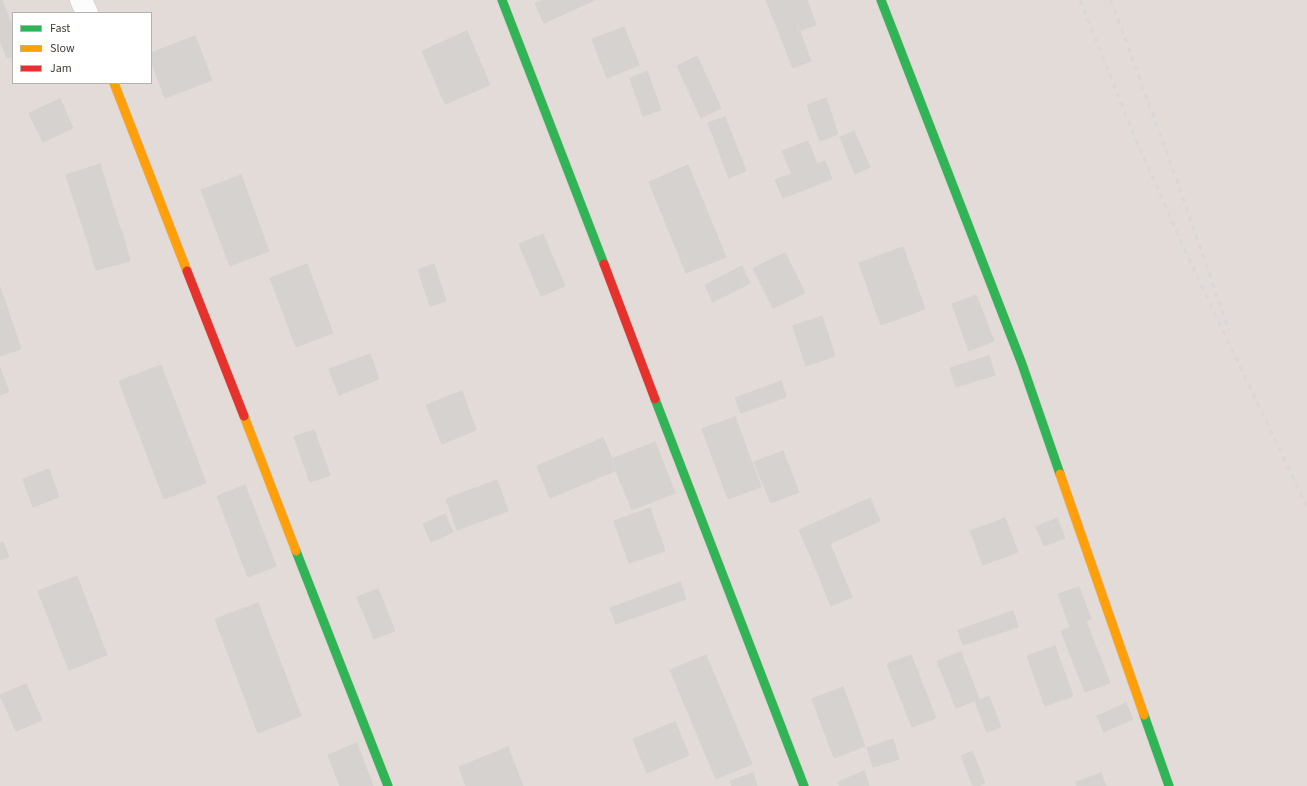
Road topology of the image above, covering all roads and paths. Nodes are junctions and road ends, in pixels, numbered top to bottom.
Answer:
1 (81, 0) edge
2 (502, 0) edge
3 (882, 0) edge
4 (86, 12) edge
5 (114, 84) edge
6 (388, 786) edge
7 (804, 786) edge
8 (1169, 786) edge

1 - 4 street
2 - 7 street
3 - 8 street
5 - 6 street

